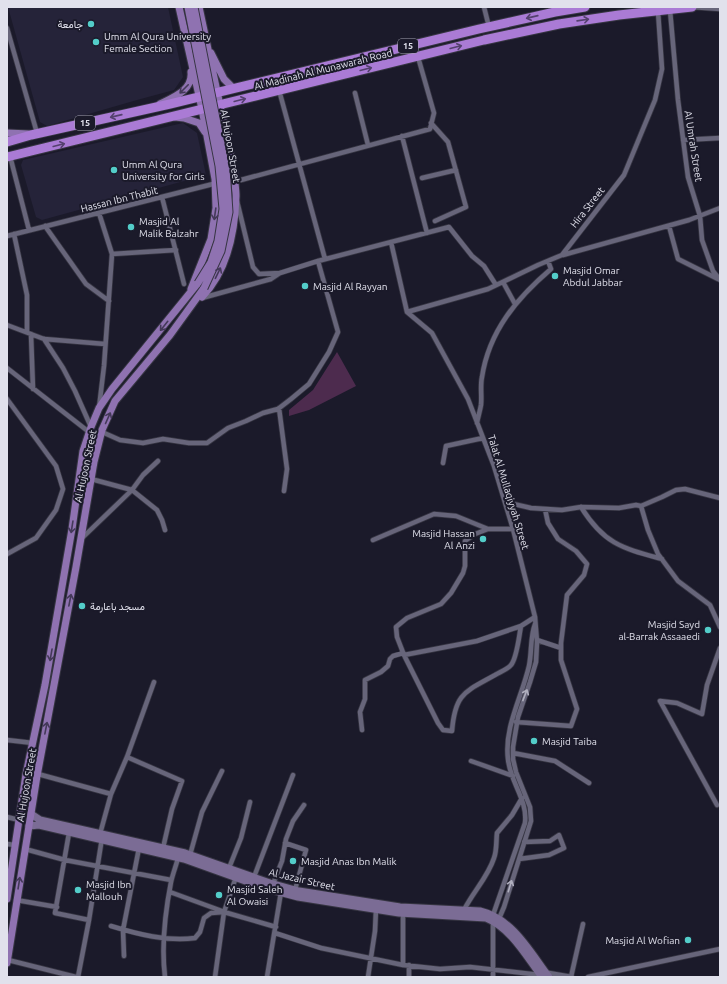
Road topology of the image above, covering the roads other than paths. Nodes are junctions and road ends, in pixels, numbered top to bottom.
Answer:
1 (179, 7) edge
2 (188, 7) edge
3 (194, 7) edge
4 (199, 7) edge
5 (484, 7) edge
6 (584, 7) edge
7 (689, 7) edge
8 (692, 7) edge
9 (554, 9) edge
10 (720, 9) edge
11 (670, 10) junction
12 (658, 11) junction
13 (489, 27) junction
14 (7, 28) edge
15 (207, 45) junction
16 (190, 56) junction
17 (418, 56) junction
18 (233, 88) junction
19 (279, 90) junction
20 (216, 92) junction
21 (355, 94) dead end
22 (199, 96) junction
23 (219, 106) junction
24 (154, 107) junction
25 (202, 109) junction
26 (169, 116) junction
27 (431, 123) junction
28 (7, 133) edge
29 (34, 134) junction
30 (207, 134) junction
31 (402, 136) junction
32 (7, 137) edge
33 (720, 138) edge
34 (18, 139) junction
35 (683, 140) junction
36 (7, 142) edge
37 (368, 145) junction
38 (7, 146) edge
39 (8, 155) edge
40 (298, 164) junction
41 (456, 170) junction
42 (422, 178) dead end
43 (234, 179) junction
44 (215, 184) junction
45 (236, 195) junction
46 (162, 197) junction
47 (720, 208) edge
48 (99, 213) junction
49 (700, 216) junction
50 (435, 221) dead end
51 (44, 226) junction
52 (669, 226) junction
53 (29, 230) junction
54 (427, 233) junction
55 (14, 234) junction
56 (7, 236) edge
57 (390, 242) junction
58 (176, 250) junction
59 (112, 254) junction
60 (562, 255) junction
61 (326, 259) junction
62 (318, 261) junction
63 (548, 261) junction
64 (280, 273) junction
65 (720, 280) edge
66 (503, 282) junction
67 (184, 284) dead end
68 (201, 285) junction
69 (496, 286) junction
70 (189, 295) junction
71 (200, 299) junction
72 (109, 301) junction
73 (516, 304) junction
74 (407, 312) junction
75 (185, 314) junction
76 (7, 325) edge
77 (29, 333) junction
78 (44, 339) junction
79 (105, 344) junction
80 (7, 368) edge
81 (34, 389) junction
82 (7, 399) edge
83 (98, 408) junction
84 (280, 408) junction
85 (477, 422) junction
86 (90, 429) junction
87 (102, 432) junction
88 (483, 438) junction
89 (158, 461) dead end
90 (443, 463) dead end
91 (91, 479) junction
92 (132, 490) junction
93 (284, 491) dead end
94 (720, 498) edge
95 (505, 502) junction
96 (641, 506) junction
97 (581, 507) junction
98 (544, 509) junction
99 (488, 529) junction
100 (513, 529) junction
101 (165, 530) dead end
102 (81, 540) junction
103 (373, 540) dead end
104 (7, 554) edge
105 (662, 559) junction
106 (536, 620) junction
107 (521, 626) junction
108 (720, 627) edge
109 (537, 640) junction
110 (561, 648) junction
111 (720, 648) edge
112 (404, 654) junction
113 (154, 682) dead end
114 (516, 722) junction
115 (362, 730) dead end
116 (7, 740) edge
117 (33, 743) junction
118 (513, 753) junction
119 (127, 757) junction
120 (471, 761) dead end
121 (222, 771) dead end
122 (38, 774) junction
123 (293, 775) dead end
124 (513, 776) junction
125 (589, 783) dead end
126 (111, 794) junction
127 (522, 798) junction
128 (250, 802) dead end
129 (304, 805) dead end
130 (717, 805) dead end
131 (31, 814) junction
132 (7, 817) edge
133 (19, 820) junction
134 (29, 826) junction
135 (69, 832) junction
136 (102, 836) junction
137 (524, 842) junction
138 (285, 843) junction
139 (7, 844) edge
140 (15, 845) junction
141 (139, 848) junction
142 (163, 848) junction
143 (25, 849) junction
144 (190, 855) junction
145 (178, 858) junction
146 (519, 859) junction
147 (65, 860) junction
148 (97, 866) junction
149 (229, 868) junction
150 (134, 873) junction
151 (236, 877) junction
152 (254, 877) junction
153 (171, 880) junction
154 (273, 884) junction
155 (295, 890) junction
156 (170, 892) junction
157 (281, 892) junction
158 (7, 899) edge
159 (16, 900) junction
160 (57, 907) junction
161 (376, 910) junction
162 (464, 910) junction
163 (224, 912) junction
164 (403, 913) junction
165 (495, 919) junction
166 (89, 920) junction
167 (583, 924) dead end
168 (111, 926) dead end
169 (276, 927) junction
170 (123, 930) junction
171 (275, 933) junction
172 (164, 938) junction
173 (720, 948) edge
174 (124, 956) dead end
175 (370, 958) junction
176 (7, 962) edge
177 (403, 965) junction
178 (409, 965) junction
179 (492, 969) junction
180 (544, 976) edge
181 (77, 977) edge
182 (165, 977) edge
183 (215, 977) edge
184 (267, 977) edge
185 (368, 977) edge
186 (409, 977) edge
187 (493, 977) edge
188 (571, 977) edge
189 (588, 977) edge

1 - 16 main road
2 - 68 main road, Al Hujoon Street, bridge
3 - 68 main road, Al Hujoon Street, bridge
4 - 15 main road
5 - 13 street
6 - 9 highway, Al Madinah Al Munawarah Road / 15
7 - 8 highway, Al Madinah Al Munawarah Road / 15
7 - 10 street
7 - 11 highway, Al Madinah Al Munawarah Road / 15
9 -> 13 highway, Al Madinah Al Munawarah Road / 15
11 - 12 highway, Al Madinah Al Munawarah Road / 15
11 - 35 street, Al Umrah Street
17 -> 12 highway, Al Madinah Al Munawarah Road / 15
12 - 60 street, Hira Street
13 - 18 highway, Al Madinah Al Munawarah Road / 15
14 - 29 street
15 - 18 main road
15 - 20 main road
16 - 22 main road
16 -> 24 main road
19 -> 17 highway, Al Madinah Al Munawarah Road / 15
17 - 27 street
18 - 20 highway, Al Madinah Al Munawarah Road / 15
23 -> 19 highway, Al Madinah Al Munawarah Road / 15
19 - 40 street
20 - 22 highway, Al Madinah Al Munawarah Road / 15
20 - 23 main road
21 - 37 street
22 - 24 highway, Al Madinah Al Munawarah Road / 15
22 - 25 main road
23 - 25 highway, Al Madinah Al Munawarah Road / 15
23 - 43 main road
24 -> 29 highway, Al Madinah Al Munawarah Road / 15
25 - 26 highway, Al Madinah Al Munawarah Road / 15
25 - 30 main road
26 - 30 main road
39 -> 26 highway, Al Madinah Al Munawarah Road / 15
27 - 31 street, Hassan Ibn Thabit
27 - 41 street
28 - 29 main road
29 - 34 highway, Al Madinah Al Munawarah Road / 15
30 - 44 main road
31 - 37 street, Hassan Ibn Thabit
31 - 54 street
32 - 34 highway
33 - 35 street
34 - 36 highway
34 - 38 highway
35 - 49 street, Al Umrah Street
37 - 40 street, Hassan Ibn Thabit
39 - 53 street
40 - 43 street, Hassan Ibn Thabit
40 - 61 street
41 - 42 street
41 - 50 street
43 - 44 street, Hassan Ibn Thabit
43 - 45 main road
44 - 46 street, Hassan Ibn Thabit
44 -> 70 main road
45 - 64 street
71 -> 45 main road
46 - 48 street, Hassan Ibn Thabit
46 - 58 street
47 - 49 street
48 - 51 street, Hassan Ibn Thabit
48 - 59 street
49 - 52 street
49 - 65 street, Al Umrah Street
51 - 53 street, Hassan Ibn Thabit
51 - 72 street
52 - 60 street
52 - 65 street
53 - 55 street, Hassan Ibn Thabit
54 - 57 street
54 - 69 street
55 - 56 street, Hassan Ibn Thabit
55 - 77 street
57 - 61 street
57 - 74 street
58 - 59 street
58 - 67 street
59 - 72 street
60 - 63 street, Hira Street
61 - 62 street
62 - 64 street
62 - 84 street
63 - 66 street, Hira Street
63 - 73 street
64 - 71 street
66 - 69 street, Hira Street
66 - 73 street
68 - 70 main road, Al Hujoon Street
68 - 75 main road, Al Hujoon Street
69 - 74 street, Hira Street
70 -> 83 main road, Al Hujoon Street
71 - 75 main road
72 - 79 street
73 - 85 street
74 - 85 street, Talat Al Mullaqiyyah Street
87 -> 75 main road, Al Hujoon Street
76 - 77 street
77 - 78 street
77 - 81 street
78 - 79 street
78 - 86 street
79 - 83 street
80 - 81 street
81 - 86 street
82 - 104 street
83 - 86 main road, Al Hujoon Street
84 - 87 street
84 - 93 street
85 - 88 street, Talat Al Mullaqiyyah Street
86 -> 117 main road, Al Hujoon Street
87 - 91 main road, Al Hujoon Street
88 - 90 street
88 - 95 street, Talat Al Mullaqiyyah Street
89 - 92 street
91 - 92 street
91 - 102 main road, Al Hujoon Street
92 - 101 street
92 - 102 street
94 - 96 street
95 - 98 street
95 - 100 street, Talat Al Mullaqiyyah Street
96 - 97 street
96 - 105 street
97 - 98 street
97 - 105 street
98 - 110 street
99 - 100 street
99 - 103 street
99 - 112 street
100 - 106 street, Talat Al Mullaqiyyah Street
122 -> 102 main road, Al Hujoon Street
105 - 108 street
106 - 107 street
106 - 109 street, Talat Al Mullaqiyyah Street
106 - 124 street, Talat Al Mullaqiyyah Street
107 - 112 street
107 - 112 street
109 - 110 street
114 -> 109 street, Talat Al Mullaqiyyah Street
110 - 114 street
111 - 130 street
112 - 115 street
113 - 119 street
114 - 118 street, Talat Al Mullaqiyyah Street
116 - 117 street
117 - 133 main road, Al Hujoon Street
118 - 125 street
118 - 137 street, Talat Al Mullaqiyyah Street
119 - 126 street
119 - 142 street
120 - 124 street
121 - 144 street
122 - 126 street
122 - 131 main road, Al Hujoon Street
123 - 152 street
124 - 127 street, Talat Al Mullaqiyyah Street
126 - 136 street
127 - 162 street
127 - 165 street, Talat Al Mullaqiyyah Street
128 - 149 street
129 - 138 street
131 - 134 main road, Al Hujoon Street
131 - 136 street, Al Jazair Street
132 - 133 street
133 - 140 main road, Al Hujoon Street
134 - 135 street, Al Jazair Street
134 - 143 main road, Al Hujoon Street
135 - 136 street, Al Jazair Street
135 - 147 street
136 - 141 street, Al Jazair Street
136 - 142 street, Al Jazair Street
136 - 148 street
137 - 146 street, Talat Al Mullaqiyyah Street
137 - 146 street
138 - 154 street
138 - 155 street
139 - 140 street
140 - 158 main road, Al Hujoon Street
141 - 145 street, Al Jazair Street
141 - 150 street
142 - 144 street, Al Jazair Street
143 - 147 street
159 -> 143 main road, Al Hujoon Street
144 - 149 street, Al Jazair Street
145 - 151 street, Al Jazair Street
145 - 153 street
165 -> 146 street, Talat Al Mullaqiyyah Street
147 - 148 street
147 - 160 street
148 - 150 street
148 - 166 street
149 - 152 street, Al Jazair Street
150 - 153 street
150 - 170 street
151 - 157 street, Al Jazair Street
151 - 163 street
152 - 154 street, Al Jazair Street
153 - 156 street
154 - 155 street, Al Jazair Street
155 - 162 street, Al Jazair Street
156 - 163 street
156 - 172 street
157 - 161 street, Al Jazair Street
157 - 169 street
159 - 160 street
159 - 176 main road, Al Hujoon Street
160 - 166 street
161 - 164 street, Al Jazair Street
161 - 175 street
162 - 165 street, Al Jazair Street
163 - 169 street
163 - 172 street
163 - 183 street
164 - 165 street, Al Jazair Street
164 - 177 street
165 - 179 street
165 - 180 street
166 - 181 street
167 - 188 street
168 - 170 street
169 - 171 street
170 - 172 street
170 - 174 street
171 - 175 street
171 - 184 street
172 - 182 street
173 - 189 street
175 - 177 street
175 - 185 street
176 - 181 street
177 - 178 street
178 - 179 street
178 - 186 street
179 - 180 street
179 - 187 street
180 - 188 street

